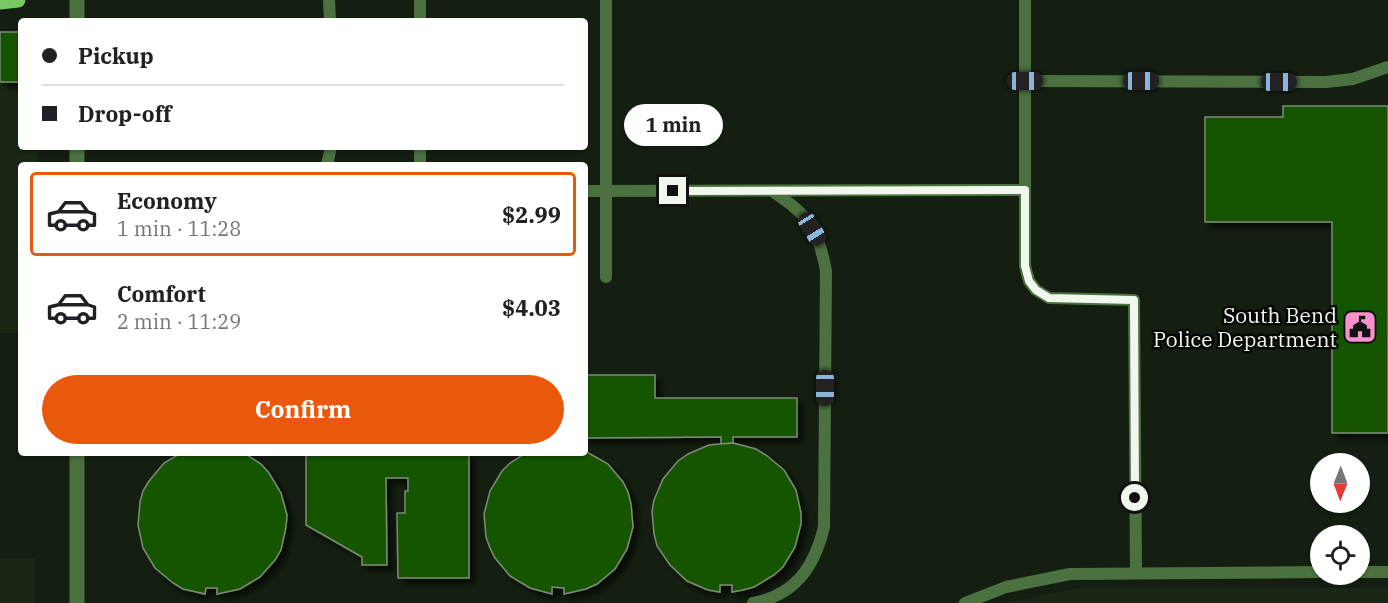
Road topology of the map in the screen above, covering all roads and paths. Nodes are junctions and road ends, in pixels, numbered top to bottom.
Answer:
1 (18, 0) edge
2 (77, 0) edge
3 (329, 0) edge
4 (420, 0) edge
5 (606, 0) edge
6 (1025, 0) edge
7 (0, 2) edge
8 (77, 18) edge
9 (330, 18) edge
10 (420, 18) edge
11 (1388, 67) edge
12 (1025, 81) junction
13 (1025, 190) junction
14 (588, 191) edge
15 (605, 191) junction
16 (772, 191) junction
17 (606, 277) dead end
18 (77, 456) edge
19 (1136, 572) junction
20 (1310, 572) edge
21 (1370, 572) edge
22 (1388, 572) edge
23 (77, 603) edge
24 (753, 603) edge
25 (965, 603) edge

1 - 7 main road
2 - 8 street
3 - 9 lane
4 - 10 lane
5 - 15 lane
6 - 12 lane
11 - 12 lane
12 - 13 lane
13 - 16 lane
13 - 19 lane
14 - 15 lane
15 - 16 lane
15 - 17 lane
16 - 24 lane
18 - 23 street
19 - 20 lane
19 - 25 lane
21 - 22 lane

